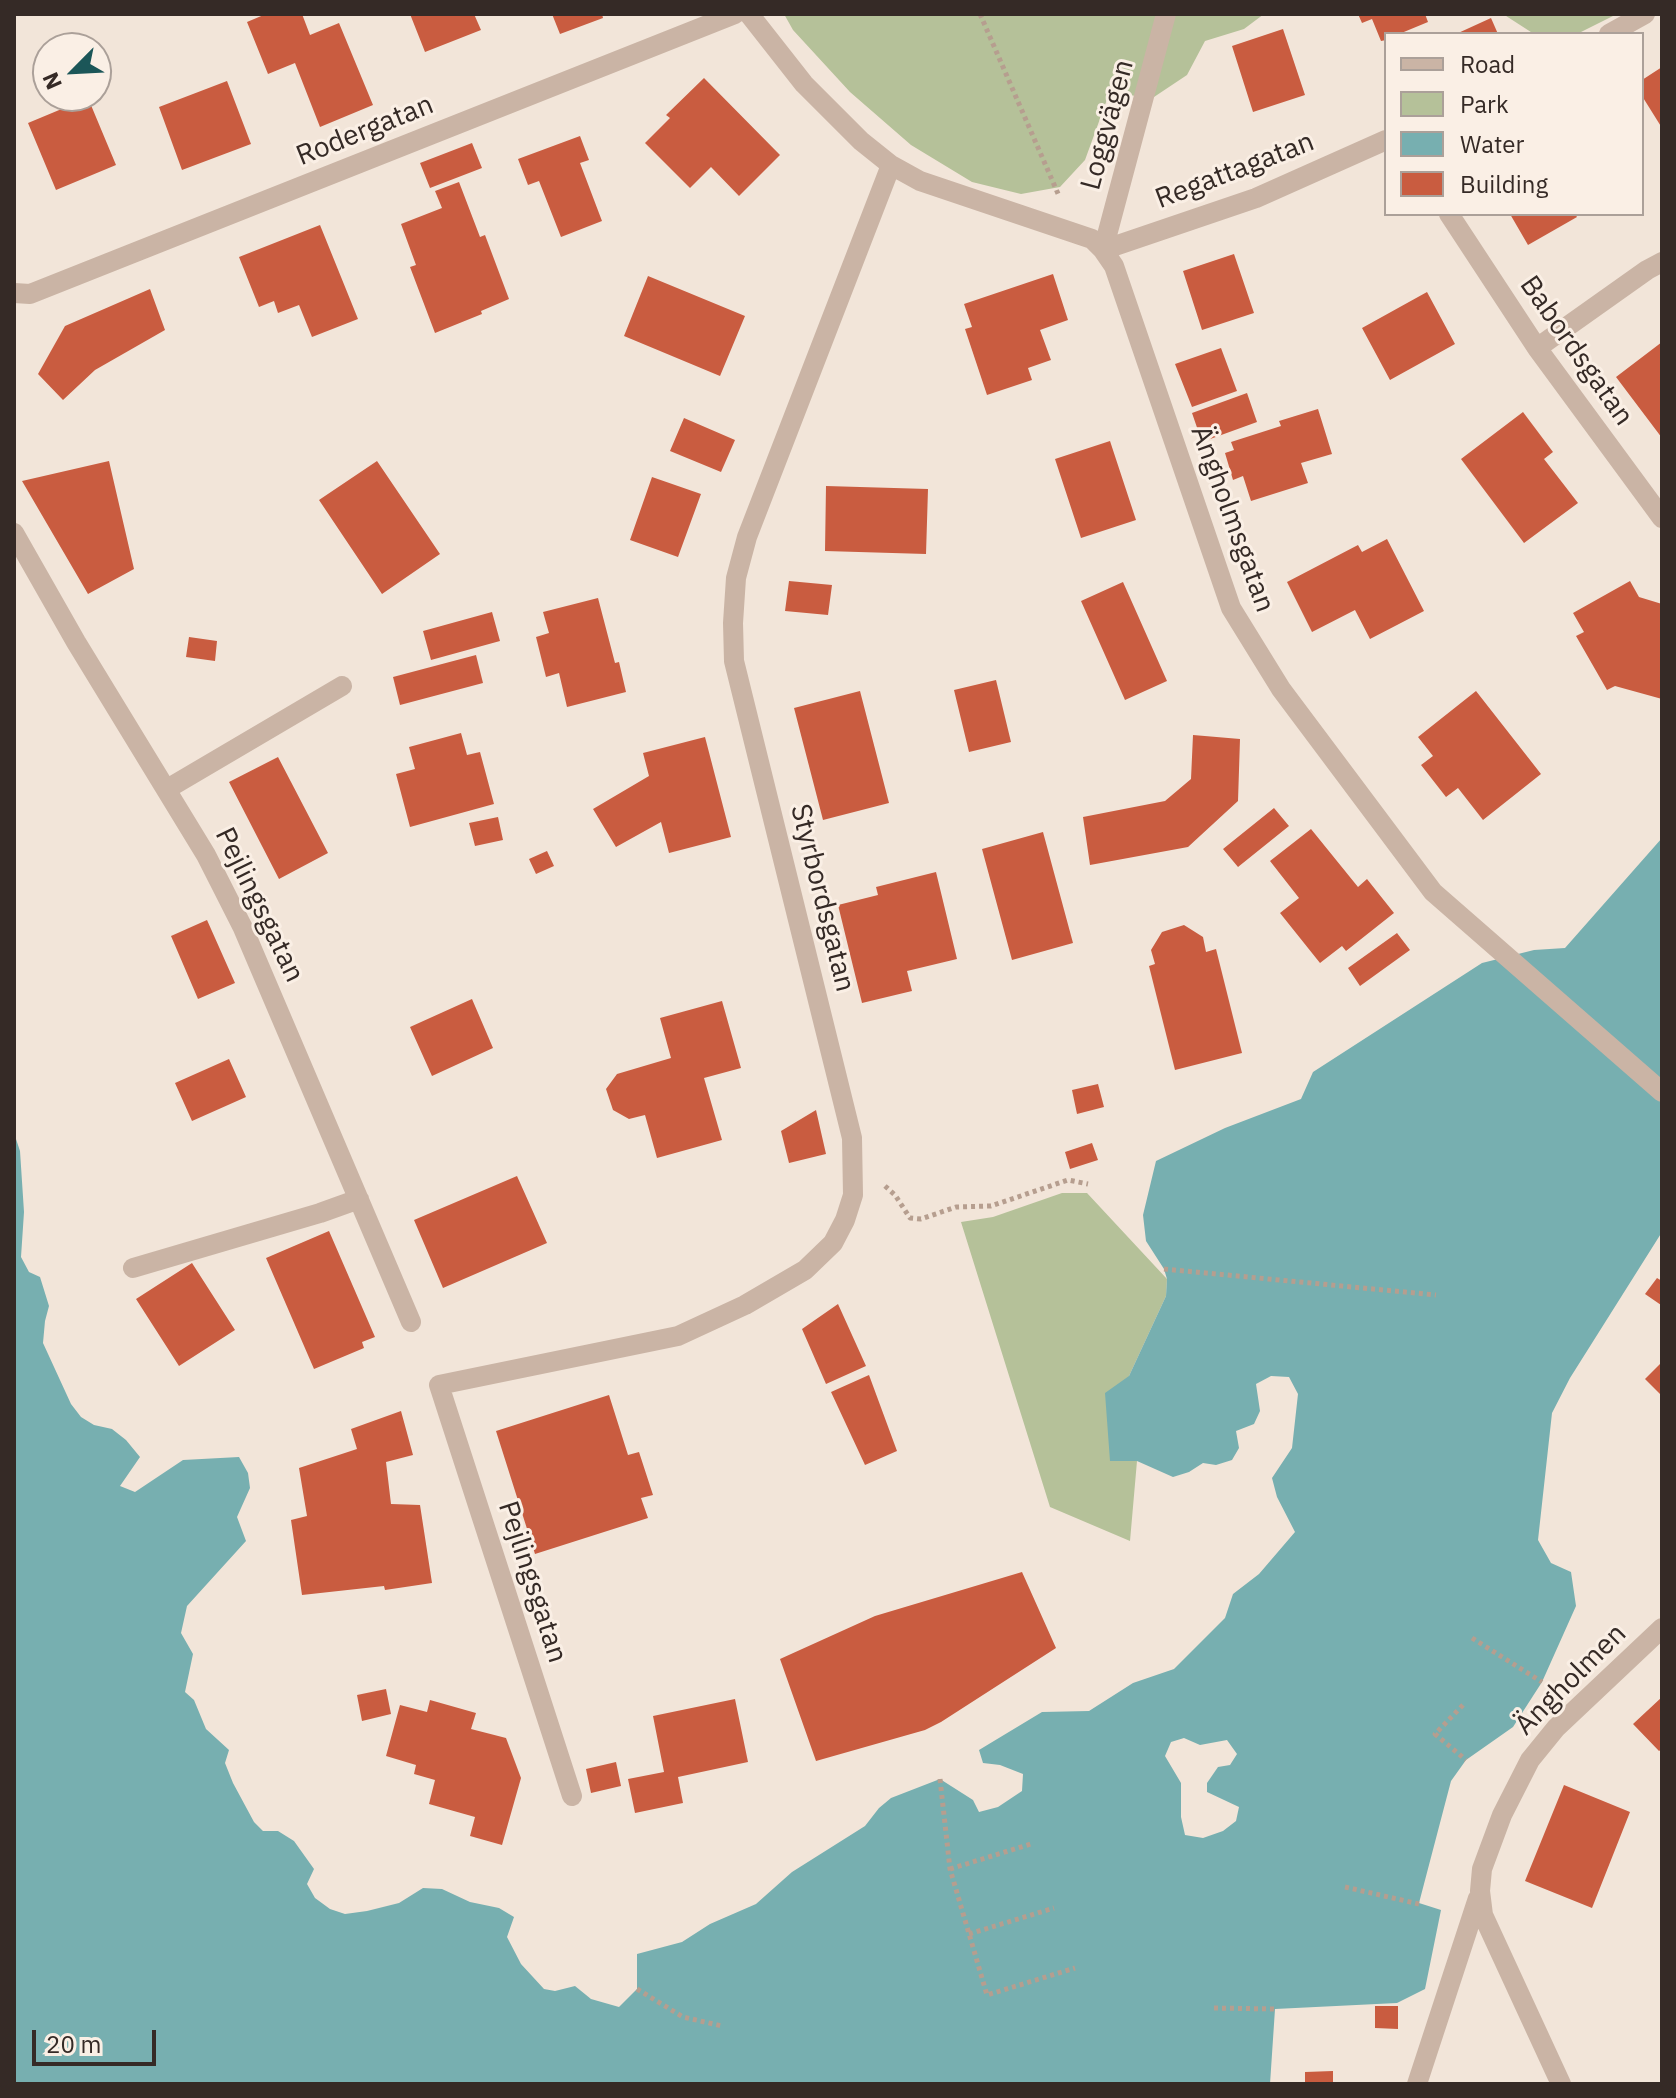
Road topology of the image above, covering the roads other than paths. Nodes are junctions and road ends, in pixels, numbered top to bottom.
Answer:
1 (735, 14) edge
2 (749, 14) edge
3 (1166, 14) edge
4 (1645, 14) edge
5 (1613, 32) edge
6 (1384, 141) edge
7 (891, 165) junction
8 (1450, 216) edge
9 (1103, 250) junction
10 (1662, 262) edge
11 (14, 293) edge
12 (1537, 348) junction
13 (1662, 518) edge
14 (14, 533) edge
15 (342, 686) dead end
16 (167, 789) junction
17 (1662, 1092) edge
18 (359, 1199) junction
19 (133, 1268) dead end
20 (411, 1322) dead end
21 (439, 1385) joint
22 (1662, 1628) edge
23 (572, 1796) dead end
24 (1480, 1891) junction
25 (1417, 2084) edge
26 (1561, 2084) edge

1 - 11 street, Rodergatan
2 - 7 street
3 - 9 street, Loggvägen
4 - 5 street
6 - 9 street, Regattagatan
7 - 9 street
7 - 21 street, Styrbordsgatan
8 - 12 street, Babordsgatan
9 - 17 street, Ängholmsgatan
10 - 12 street
12 - 13 street, Babordsgatan
14 - 16 street, Pejlingsgatan
15 - 16 street
16 - 18 street, Pejlingsgatan
18 - 19 street
18 - 20 street, Pejlingsgatan
21 - 23 street, Pejlingsgatan
22 - 24 street, Ängholmen
24 - 25 street
24 - 26 street, Ängholmen

